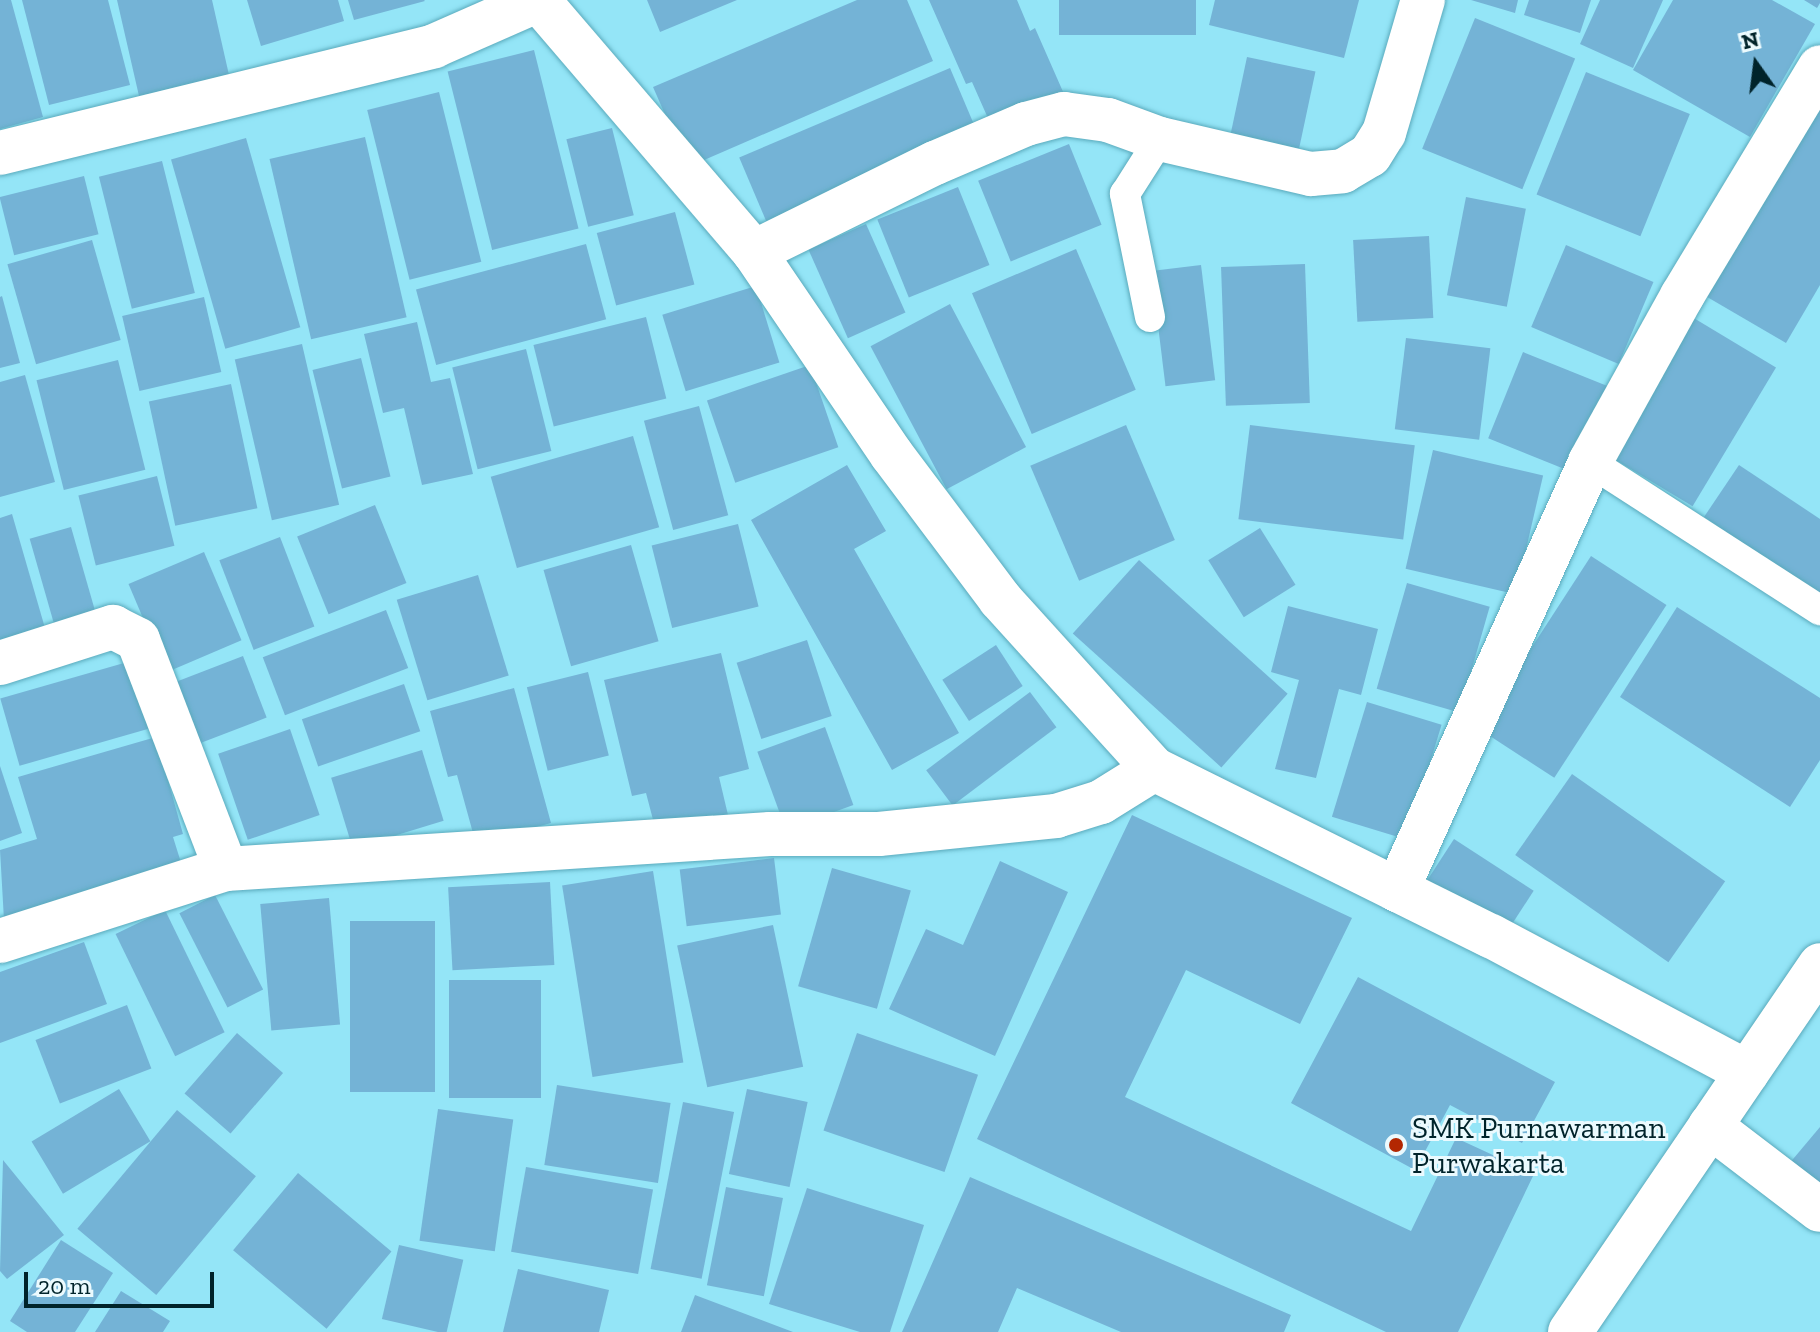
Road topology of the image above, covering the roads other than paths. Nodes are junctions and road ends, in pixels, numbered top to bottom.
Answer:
1 (538, 0) edge
2 (1423, 0) edge
3 (1820, 67) edge
4 (1160, 139) junction
5 (0, 153) edge
6 (754, 252) junction
7 (1150, 317) dead end
8 (1590, 462) junction
9 (1820, 610) edge
10 (0, 663) edge
11 (1154, 769) junction
12 (226, 869) junction
13 (1397, 890) junction
14 (0, 941) edge
15 (1820, 965) edge
16 (1747, 1072) junction
17 (1710, 1126) junction
18 (1820, 1210) edge
19 (1570, 1332) edge

1 - 5 main road
1 - 6 main road
2 - 4 main road
3 - 8 main road
4 - 6 main road
4 - 7 lane
6 - 11 main road
8 - 9 lane
8 - 13 main road
10 - 12 main road
11 - 12 main road
11 - 13 main road
12 - 14 main road
13 - 16 main road
15 - 16 main road
16 - 17 main road
17 - 18 main road
17 - 19 main road

